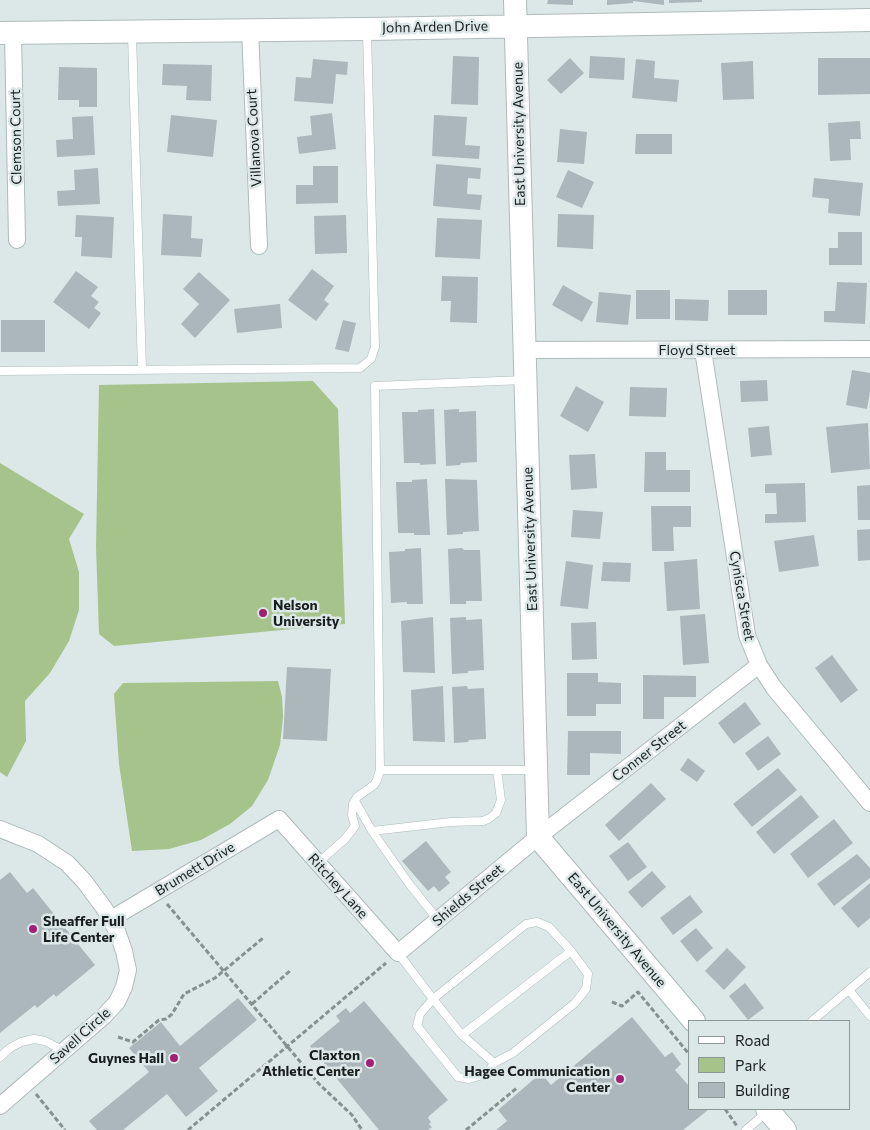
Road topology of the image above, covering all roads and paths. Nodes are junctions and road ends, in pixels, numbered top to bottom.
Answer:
1 (516, 0) edge
2 (870, 20) edge
3 (517, 26) junction
4 (250, 29) junction
5 (367, 29) junction
6 (132, 30) junction
7 (7, 33) edge
8 (17, 240) dead end
9 (260, 246) dead end
10 (870, 349) edge
11 (525, 350) junction
12 (703, 350) junction
13 (142, 370) junction
14 (0, 371) edge
15 (526, 380) junction
16 (759, 665) junction
17 (380, 770) junction
18 (497, 770) junction
19 (536, 770) junction
20 (354, 801) junction
21 (870, 803) edge
22 (279, 819) joint
23 (0, 830) edge
24 (372, 831) junction
25 (538, 837) junction
26 (318, 863) junction
27 (157, 892) junction
28 (111, 919) junction
29 (438, 920) junction
30 (264, 938) dead end
31 (571, 950) junction
32 (398, 953) junction
33 (291, 970) dead end
34 (224, 971) junction
35 (870, 972) edge
36 (849, 990) junction
37 (433, 999) junction
38 (612, 1002) dead end
39 (252, 1004) junction
40 (870, 1016) edge
41 (693, 1020) edge
42 (813, 1020) edge
43 (462, 1034) junction
44 (118, 1037) dead end
45 (287, 1046) junction
46 (64, 1050) junction
47 (688, 1053) edge
48 (0, 1057) edge
49 (494, 1063) junction
50 (27, 1083) junction
51 (518, 1087) dead end
52 (0, 1106) edge
53 (726, 1110) edge
54 (768, 1110) edge
55 (66, 1130) edge
56 (188, 1130) edge
57 (362, 1130) edge
58 (466, 1130) edge
59 (741, 1130) edge
60 (746, 1130) edge
61 (785, 1130) edge

1 - 3 street, East University Avenue
2 - 3 street, John Arden Drive
3 - 5 street, John Arden Drive
3 - 11 street, East University Avenue
4 - 5 street, John Arden Drive
4 - 6 street, John Arden Drive
4 - 9 street, Villanova Court
5 - 13 lane
6 - 7 street, John Arden Drive
6 - 13 lane
7 - 8 street, Clemson Court
10 - 12 street, Floyd Street
11 - 12 street, Floyd Street
11 - 15 street, East University Avenue
12 - 16 street, Cynisca Street
13 - 14 lane
15 - 17 lane
15 - 19 street, East University Avenue
16 - 21 street, Cynisca Street
16 - 25 street, Conner Street
17 - 18 lane
17 - 20 lane
18 - 19 lane
18 - 24 lane
19 - 25 street, East University Avenue
20 - 24 lane
20 - 26 lane
22 - 26 street, Ritchey Lane
22 - 27 street, Brumett Drive
23 - 28 street, Savell Circle
24 - 29 lane
25 - 29 street, Shields Street
25 - 41 street, East University Avenue
26 - 32 street, Ritchey Lane
27 - 28 street, Brumett Drive
27 - 34 path
28 - 46 street, Savell Circle
29 - 32 street, Shields Street
30 - 34 path
31 - 37 lane
31 - 43 lane
31 - 49 lane
32 - 37 lane
32 - 45 path
33 - 39 path
34 - 39 path
34 - 44 path
35 - 36 lane
36 - 40 lane
36 - 42 lane
37 - 43 lane
37 - 49 lane
38 - 47 path
39 - 45 path
43 - 49 lane
45 - 56 path
45 - 57 path
46 - 48 lane
46 - 50 street, Savell Circle
50 - 52 street, Savell Circle
50 - 55 path
51 - 58 path
53 - 59 path
54 - 60 lane
54 - 61 street

